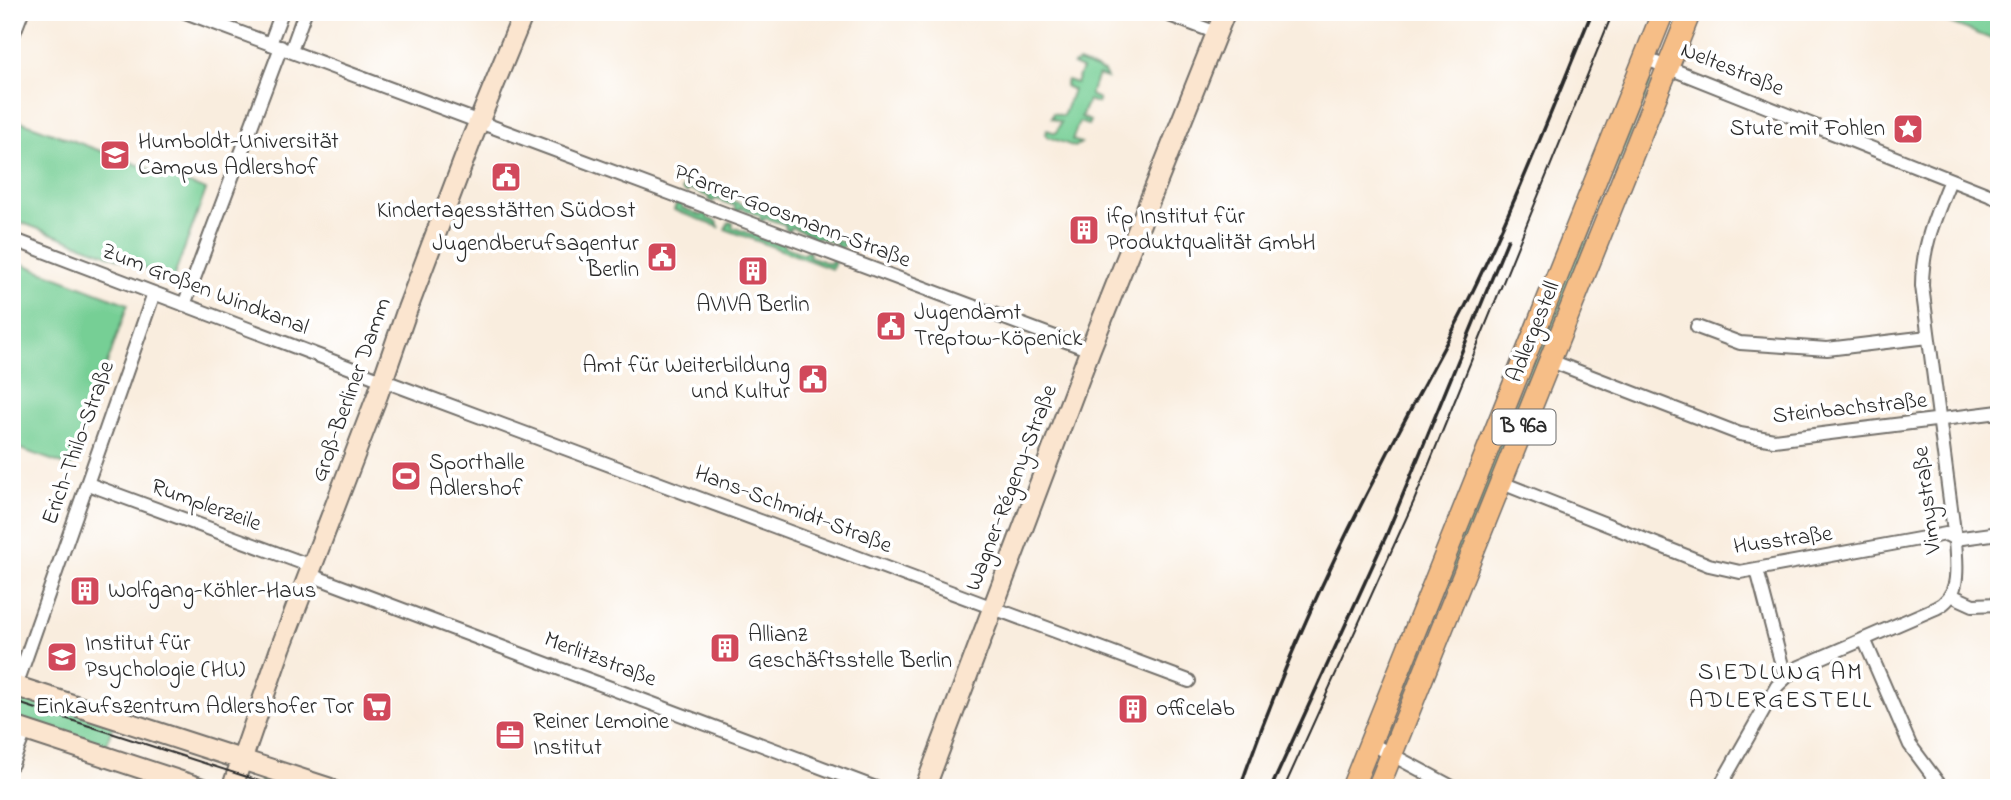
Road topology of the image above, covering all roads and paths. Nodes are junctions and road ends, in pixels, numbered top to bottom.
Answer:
1 (22, 12) edge
2 (185, 12) edge
3 (282, 12) edge
4 (305, 12) edge
5 (524, 12) edge
6 (1161, 12) edge
7 (1225, 12) edge
8 (1663, 12) edge
9 (1690, 12) edge
10 (1217, 33) junction
11 (12, 38) edge
12 (281, 47) junction
13 (1644, 58) junction
14 (1669, 67) junction
15 (480, 121) junction
16 (1950, 180) junction
17 (1999, 199) edge
18 (12, 239) edge
19 (154, 293) junction
20 (184, 305) junction
21 (1697, 327) dead end
22 (1928, 337) junction
23 (1090, 351) junction
24 (1551, 361) junction
25 (382, 380) junction
26 (1999, 412) edge
27 (1939, 420) junction
28 (1502, 482) junction
29 (88, 484) junction
30 (1999, 533) edge
31 (1955, 538) junction
32 (310, 570) junction
33 (1757, 570) junction
34 (1951, 596) junction
35 (1999, 604) edge
36 (994, 607) junction
37 (1864, 639) junction
38 (1785, 677) junction
39 (1189, 681) dead end
40 (14, 685) edge
41 (19, 728) edge
42 (1370, 743) junction
43 (1393, 754) junction
44 (241, 760) junction
45 (12, 764) edge
46 (201, 788) edge
47 (232, 788) edge
48 (329, 788) edge
49 (876, 788) edge
50 (925, 788) edge
51 (1352, 788) edge
52 (1378, 788) edge
53 (1454, 788) edge
54 (1719, 788) edge
55 (1942, 788) edge

1 - 11 street
2 - 12 street, Pfarrer-Goosmann-Straße
3 - 12 street
4 - 12 street
5 - 15 main road, Groß-Berliner Damm
6 - 10 street
7 - 10 main road, Wagner-Régeny-Straße
8 - 13 main road, Adlergestell / B 96a
9 - 14 main road, Adlergestell / B 96a
10 - 23 main road, Wagner-Régeny-Straße
12 - 15 street, Pfarrer-Goosmann-Straße
12 - 20 street
13 - 14 street, Neltestraße
13 - 42 main road, Adlergestell / B 96a
14 - 16 street, Neltestraße
14 - 24 main road, Adlergestell / B 96a
15 - 23 street, Pfarrer-Goosmann-Straße
15 - 25 main road, Groß-Berliner Damm
16 - 17 street, Neltestraße
16 - 22 street, Vimystraße
18 - 19 street, Zum Großen Windkanal
19 - 20 street, Zum Großen Windkanal
19 - 29 street, Erich-Thilo-Straße
20 - 25 street, Zum Großen Windkanal
21 - 22 street
22 - 27 street, Vimystraße
23 - 36 main road, Wagner-Régeny-Straße
24 - 27 street, Steinbachstraße
24 - 28 main road, Adlergestell / B 96a
25 - 32 main road, Groß-Berliner Damm
25 - 36 street, Hans-Schmidt-Straße
26 - 27 street, Steinbachstraße
27 - 31 street, Vimystraße
28 - 33 street, Husstraße
28 - 43 main road, Adlergestell / B 96a
29 - 32 street, Rumplerzeile
29 - 40 street, Erich-Thilo-Straße
30 - 31 street, Husstraße
31 - 33 street, Husstraße
31 - 34 street, Vimystraße
32 - 44 main road, Groß-Berliner Damm
32 - 49 street, Merlitzstraße
33 - 38 street
34 - 35 street
34 - 37 street
36 - 39 street, Hans-Schmidt-Straße
36 - 50 main road, Wagner-Régeny-Straße
37 - 38 street
37 - 55 street
38 - 54 street
40 - 44 main road
41 - 45 street
41 - 46 main road
42 - 43 street
42 - 51 main road, Adlergestell / B 96a
43 - 52 main road, Adlergestell / B 96a
43 - 53 street
44 - 47 main road, Groß-Berliner Damm
44 - 48 main road

